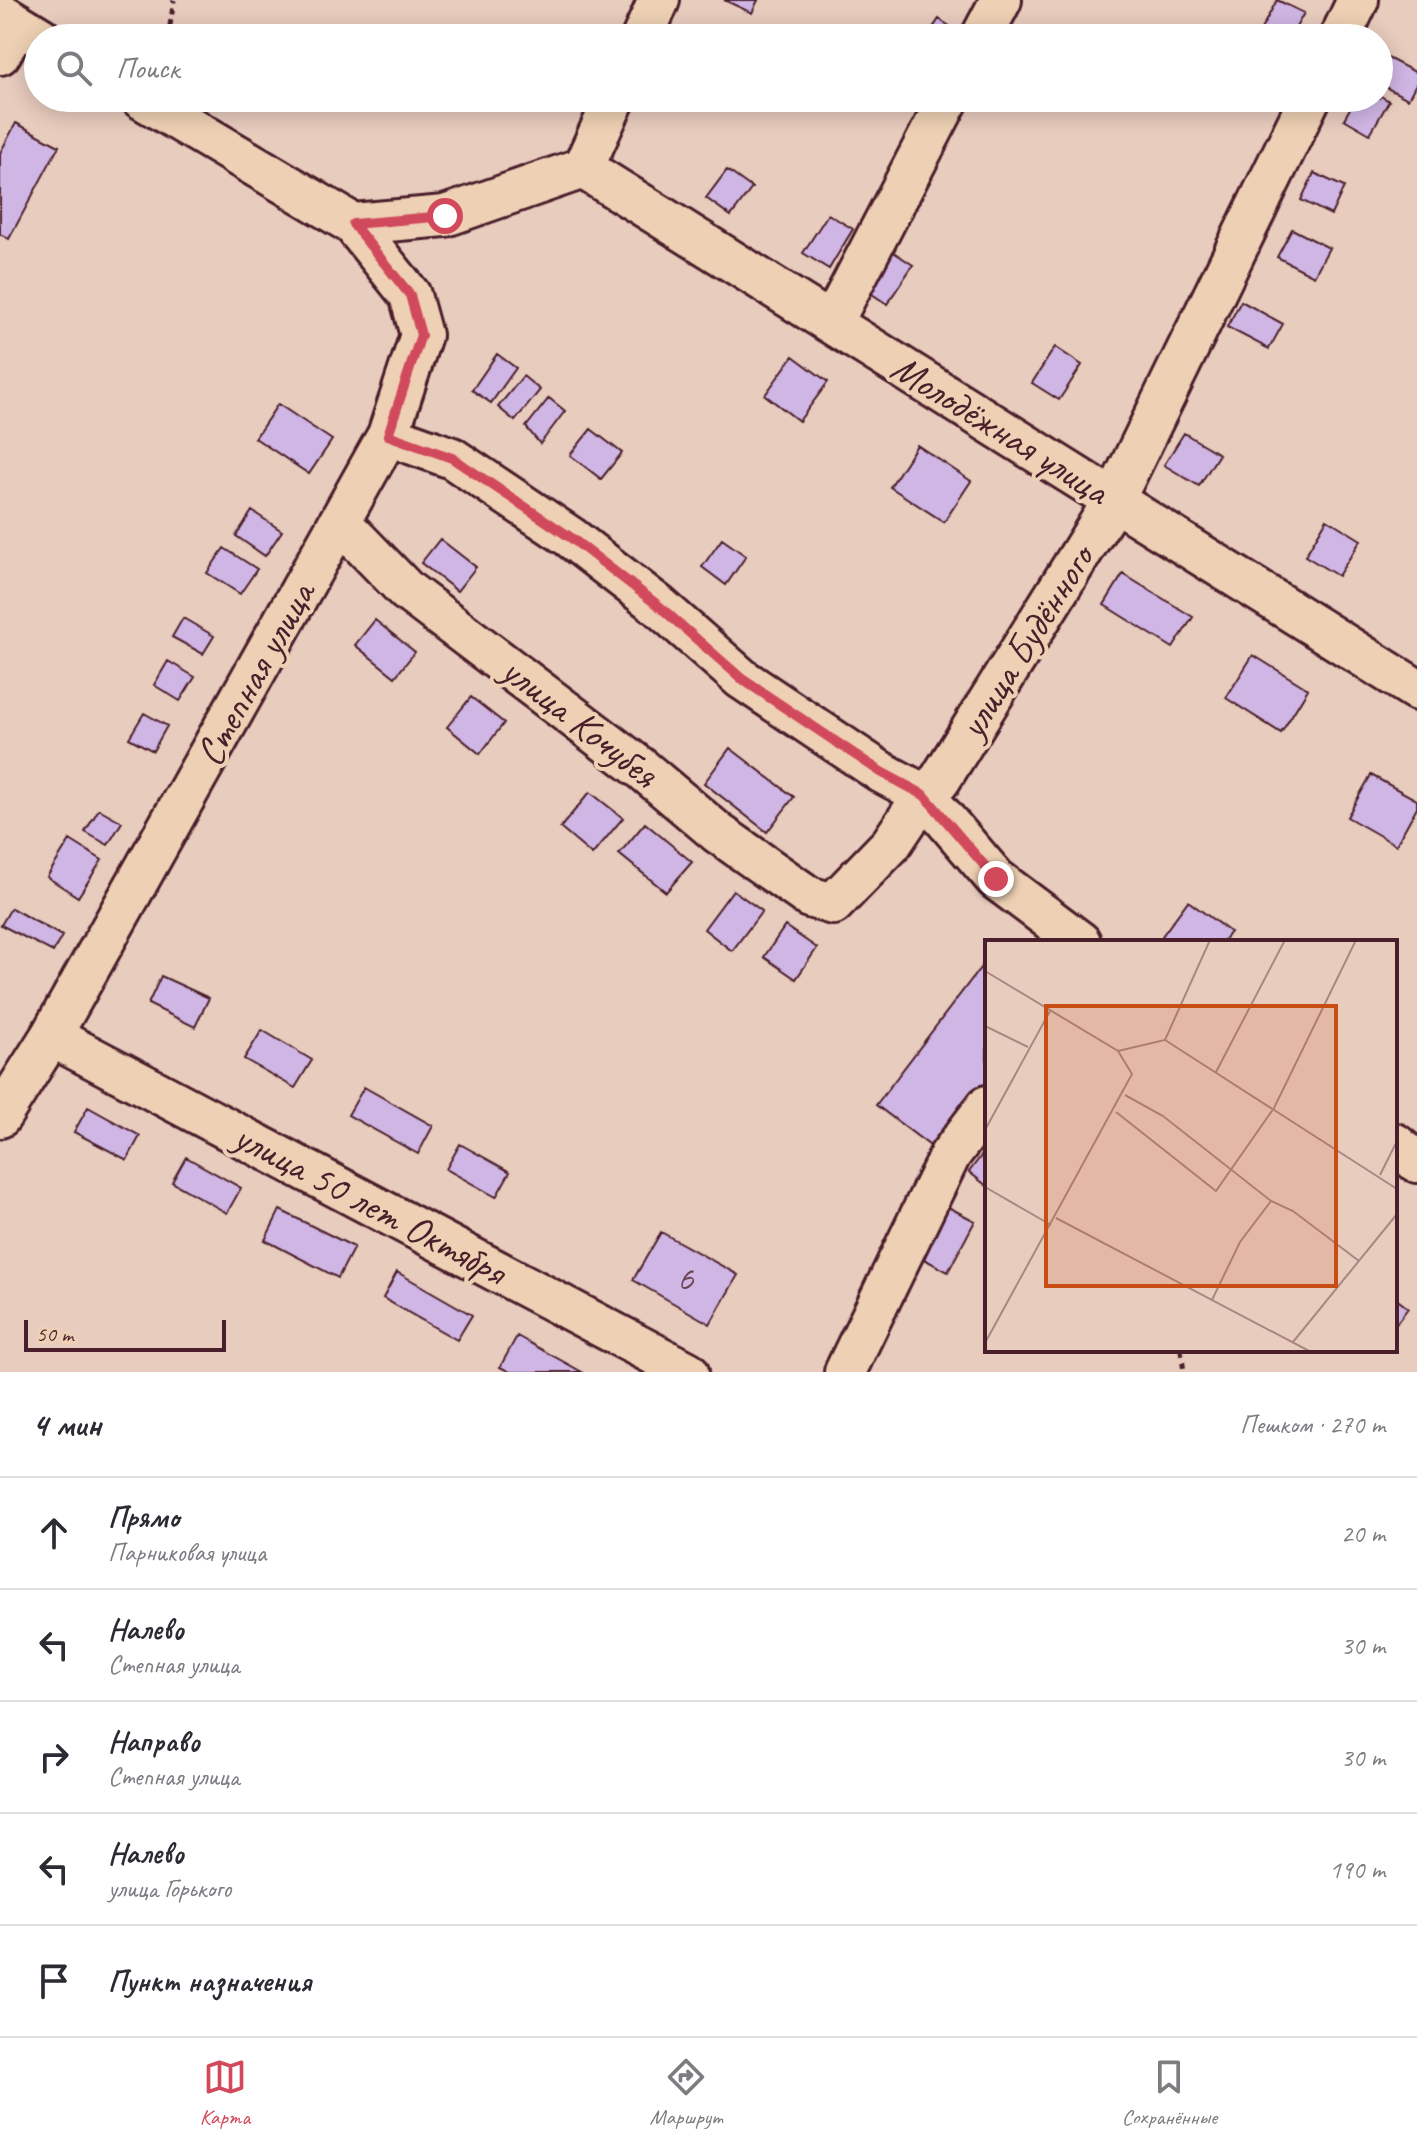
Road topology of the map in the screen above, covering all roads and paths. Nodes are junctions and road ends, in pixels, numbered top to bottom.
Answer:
1 (174, 0) edge
2 (659, 0) edge
3 (1001, 0) edge
4 (1358, 0) edge
5 (170, 24) edge
6 (648, 24) edge
7 (988, 24) edge
8 (1347, 24) edge
9 (165, 112) edge
10 (609, 112) edge
11 (942, 112) edge
12 (1303, 112) edge
13 (583, 168) junction
14 (353, 224) junction
15 (832, 323) junction
16 (388, 435) junction
17 (1114, 500) junction
18 (340, 522) junction
19 (1417, 690) edge
20 (924, 795) junction
21 (833, 904) joint
22 (1077, 940) edge
23 (51, 1036) junction
24 (12, 1067) edge
25 (985, 1109) edge
26 (0, 1117) edge
27 (1397, 1146) edge
28 (1417, 1162) edge
29 (1181, 1352) edge
30 (688, 1372) edge
31 (845, 1372) edge
32 (1184, 1372) edge

1 - 5 path
2 - 6 street
3 - 7 street
4 - 8 street
9 - 14 street
10 - 13 street
11 - 15 street
12 - 17 street, улица Будённого
13 - 14 street
13 - 15 street, Молодёжная улица
14 - 16 street, Степная улица
15 - 17 street, Молодёжная улица
16 - 18 street, Степная улица
16 - 20 street
17 - 19 street, Молодёжная улица
17 - 20 street, улица Будённого
18 - 21 street, улица Кочубея
18 - 23 street, Степная улица
20 - 21 street, улица Будённого
20 - 22 street
23 - 24 street, Степная улица
23 - 30 street, улица 50 лет Октября
24 - 26 street, Степная улица
25 - 31 street
27 - 28 street
29 - 32 path

